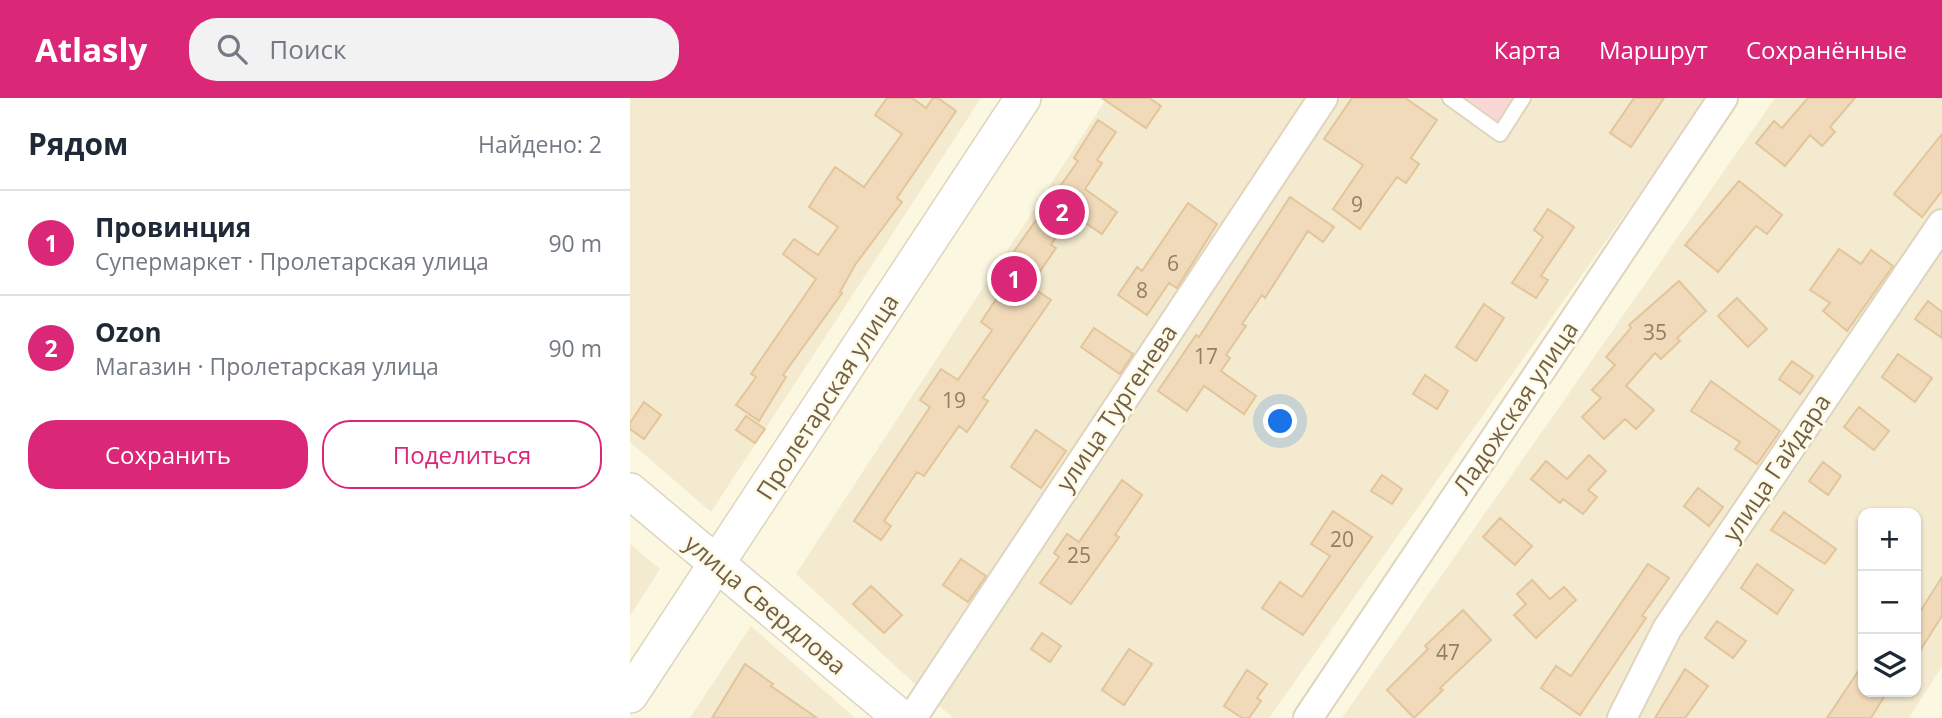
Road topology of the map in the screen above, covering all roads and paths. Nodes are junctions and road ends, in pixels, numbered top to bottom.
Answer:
1 (1023, 98) edge
2 (1323, 98) edge
3 (1450, 98) edge
4 (1523, 98) edge
5 (1723, 98) edge
6 (1942, 224) edge
7 (630, 491) edge
8 (718, 566) junction
9 (630, 695) edge
10 (901, 718) edge
11 (912, 718) edge
12 (1308, 718) edge
13 (1622, 718) edge

1 - 8 street, Пролетарская улица
2 - 11 street, улица Тургенева
3 - 4 lane
5 - 12 street, Ладожская улица
6 - 13 street, улица Гайдара
7 - 8 street, улица Свердлова
8 - 9 street, Пролетарская улица
8 - 10 street, улица Свердлова

